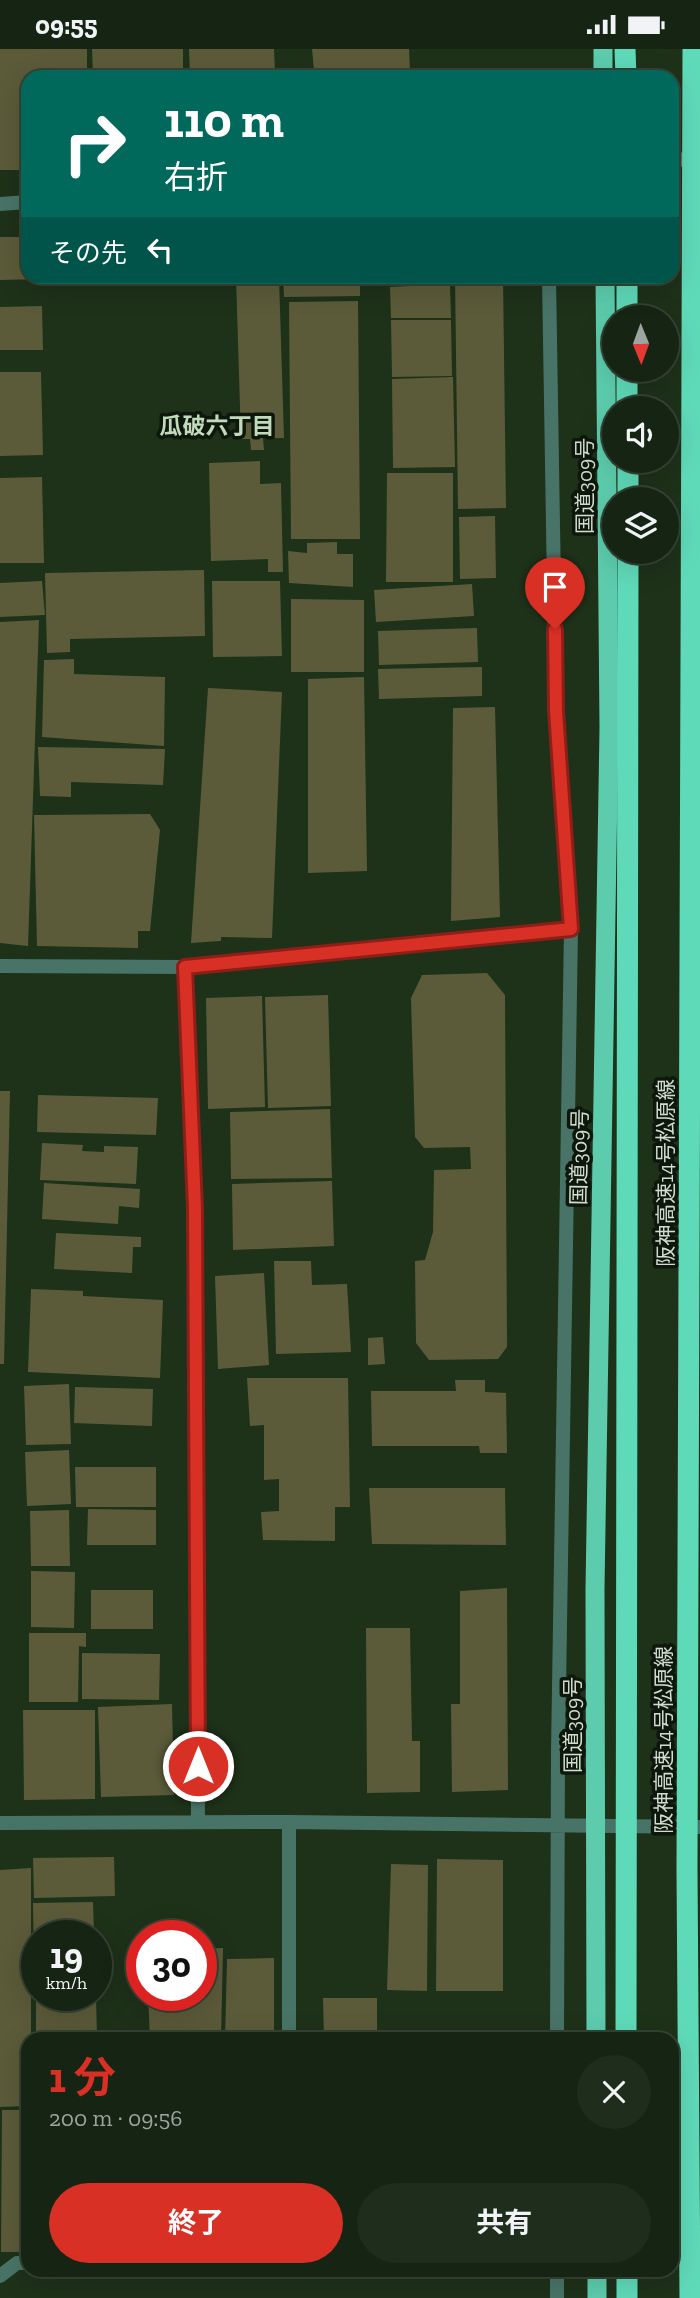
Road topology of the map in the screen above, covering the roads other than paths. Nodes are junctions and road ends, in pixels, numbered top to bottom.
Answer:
1 (603, 49) edge
2 (625, 49) edge
3 (694, 49) edge
4 (603, 70) edge
5 (626, 70) edge
6 (700, 157) edge
7 (679, 160) edge
8 (21, 202) edge
9 (0, 204) edge
10 (549, 284) edge
11 (605, 284) edge
12 (627, 284) edge
13 (627, 305) edge
14 (628, 564) edge
15 (571, 929) junction
16 (0, 965) edge
17 (185, 967) junction
18 (0, 1822) edge
19 (198, 1822) junction
20 (289, 1822) junction
21 (557, 1824) junction
22 (595, 1825) junction
23 (700, 1827) edge
24 (289, 2032) edge
25 (557, 2032) edge
26 (596, 2032) edge
27 (626, 2032) edge
28 (21, 2263) edge
29 (0, 2276) edge
30 (557, 2277) edge
31 (597, 2277) edge
32 (627, 2277) edge
33 (557, 2298) edge
34 (597, 2298) edge
35 (627, 2298) edge
36 (690, 2298) edge

1 - 4 highway
2 - 5 highway
3 - 36 highway, 阪神高速14号松原線, bridge
6 - 7 street
8 - 9 street
10 - 15 street
11 - 22 highway, 国道309号
12 - 13 highway
14 - 27 highway, 阪神高速14号松原線, bridge
15 - 17 street
15 - 21 street
16 - 17 street
17 - 19 street
18 - 19 street
19 - 20 street
20 - 21 street
20 - 24 street
21 - 22 street
21 - 25 street
22 - 23 street
22 - 26 highway, 国道309号
28 - 29 street
30 - 33 street
31 - 34 highway
32 - 35 highway

